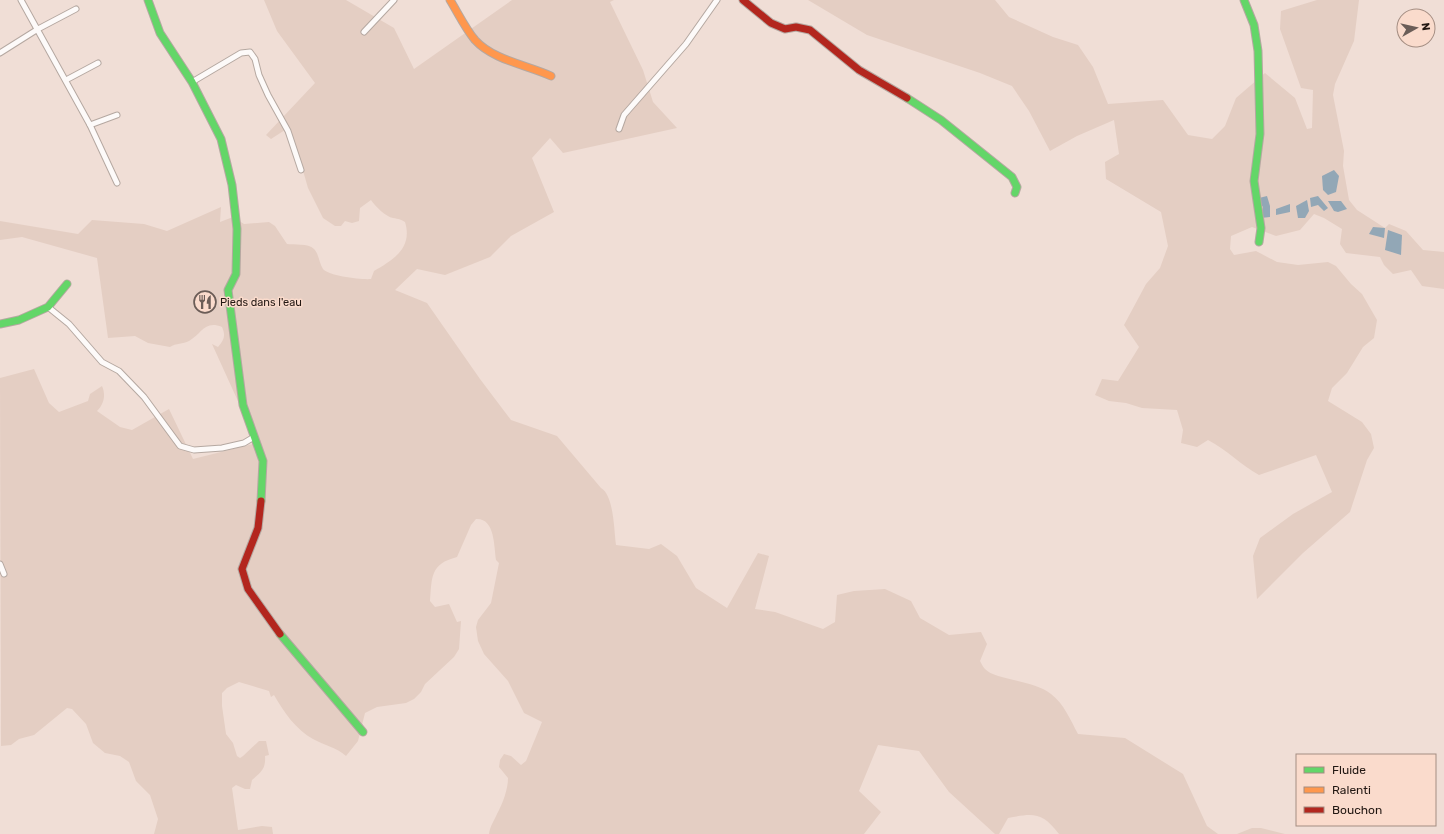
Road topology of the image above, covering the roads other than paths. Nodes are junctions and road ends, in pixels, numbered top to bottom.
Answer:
1 (21, 0) edge
2 (148, 0) edge
3 (394, 0) edge
4 (450, 0) edge
5 (717, 0) edge
6 (743, 0) edge
7 (1244, 0) edge
8 (76, 9) dead end
9 (38, 29) junction
10 (364, 32) dead end
11 (0, 53) edge
12 (98, 63) dead end
13 (551, 76) dead end
14 (66, 80) junction
15 (192, 82) junction
16 (117, 114) dead end
17 (90, 125) junction
18 (619, 129) dead end
19 (301, 170) dead end
20 (117, 183) dead end
21 (1015, 193) dead end
22 (1259, 242) dead end
23 (67, 284) dead end
24 (48, 307) junction
25 (0, 324) edge
26 (254, 436) junction
27 (0, 564) edge
28 (4, 574) dead end
29 (363, 732) dead end

1 - 9 street
2 - 15 street
3 - 10 street
4 - 13 street
5 - 18 street
6 - 21 street
7 - 22 street
8 - 9 street
9 - 11 street
9 - 14 street
12 - 14 street
14 - 17 street
15 - 19 street
15 - 26 street
16 - 17 street
17 - 20 street
23 - 24 street
24 - 25 street
24 - 26 street
26 - 29 street
27 - 28 street

